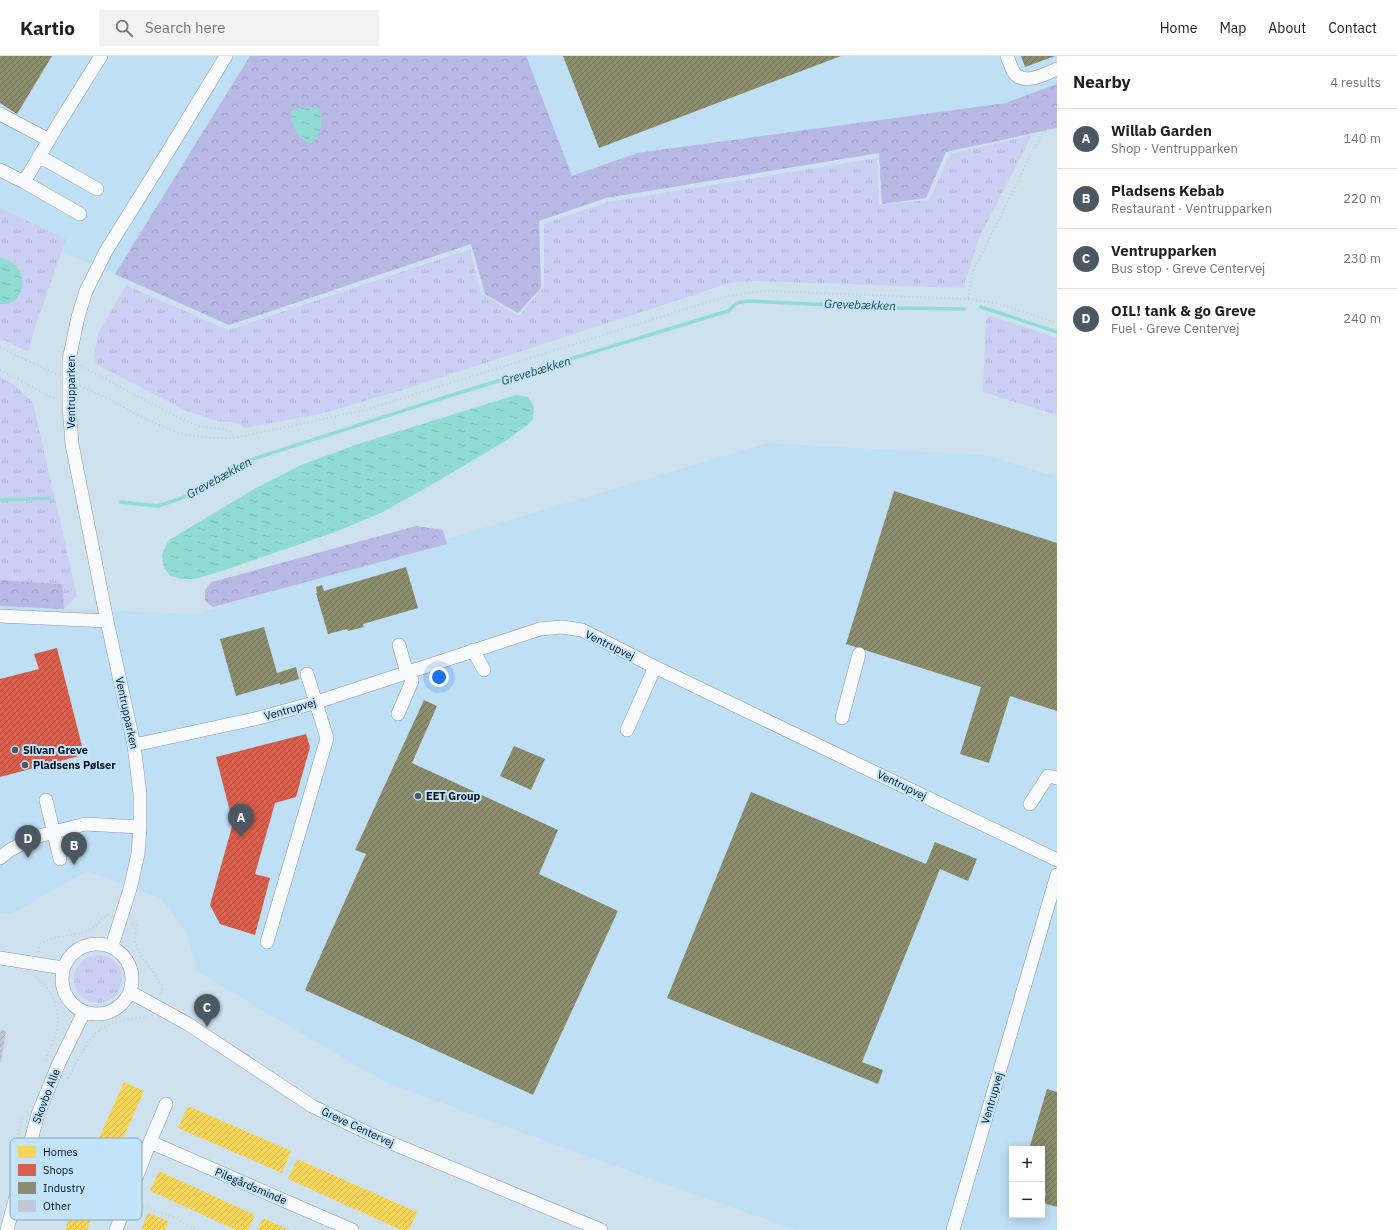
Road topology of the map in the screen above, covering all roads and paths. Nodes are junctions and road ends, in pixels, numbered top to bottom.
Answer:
1 (101, 56) edge
2 (226, 56) edge
3 (1008, 56) edge
4 (1057, 69) edge
5 (0, 114) edge
6 (1057, 121) edge
7 (49, 140) junction
8 (39, 156) junction
9 (0, 170) edge
10 (24, 182) junction
11 (97, 189) dead end
12 (80, 214) dead end
13 (968, 299) junction
14 (1057, 323) edge
15 (0, 348) edge
16 (69, 360) junction
17 (0, 370) edge
18 (69, 406) junction
19 (234, 438) junction
20 (0, 616) edge
21 (107, 620) junction
22 (399, 645) dead end
23 (473, 650) junction
24 (859, 654) dead end
25 (655, 667) junction
26 (484, 670) dead end
27 (408, 672) junction
28 (307, 674) dead end
29 (317, 702) junction
30 (398, 714) dead end
31 (842, 718) dead end
32 (627, 730) dead end
33 (134, 745) junction
34 (1057, 778) edge
35 (46, 800) dead end
36 (1030, 804) dead end
37 (140, 827) junction
38 (54, 831) junction
39 (0, 858) edge
40 (60, 860) dead end
41 (1057, 860) edge
42 (1057, 875) edge
43 (106, 914) dead end
44 (136, 925) dead end
45 (266, 942) dead end
46 (112, 946) junction
47 (0, 958) edge
48 (36, 963) junction
49 (63, 968) junction
50 (130, 992) junction
51 (154, 1005) junction
52 (84, 1012) junction
53 (44, 1064) dead end
54 (66, 1081) dead end
55 (166, 1104) dead end
56 (24, 1113) dead end
57 (17, 1138) edge
58 (32, 1138) edge
59 (150, 1142) junction
60 (142, 1162) edge
61 (142, 1205) edge
62 (10, 1219) edge
63 (120, 1220) edge
64 (7, 1230) edge
65 (116, 1230) edge
66 (194, 1230) edge
67 (352, 1230) edge
68 (601, 1230) edge
69 (953, 1230) edge

1 - 7 street
2 - 16 street, Ventrupparken
3 - 4 street
5 - 7 street
6 - 13 path
7 - 8 street
8 - 10 street
8 - 11 street
9 - 10 street
10 - 12 street
13 - 14 path
13 - 19 path
15 - 19 path, bridge
16 - 18 street, Ventrupparken
16 - 19 path
17 - 18 path
18 - 21 street, Ventrupparken
20 - 21 street
21 - 33 street, Ventrupparken
22 - 27 street
23 - 25 street, Ventrupvej
23 - 26 street
23 - 27 street, Ventrupvej
24 - 31 street
25 - 32 street
25 - 41 street, Ventrupvej
27 - 29 street, Ventrupvej
27 - 30 street
28 - 29 street
29 - 33 street, Ventrupvej
29 - 45 street
33 - 37 street, Ventrupparken
34 - 36 street
35 - 38 street
37 - 38 street
37 - 46 street, Ventrupparken
38 - 39 street
38 - 40 street
42 - 69 street, Ventrupvej
43 - 48 path
44 - 51 path
46 - 49 street
46 - 50 street
47 - 48 street
48 - 49 street
48 - 53 path
49 - 52 street
50 - 51 street, Greve Centervej
50 - 52 street
51 - 54 path
51 - 68 street, Greve Centervej
52 - 58 street, Skovbo Alle
55 - 59 street
56 - 57 path
59 - 60 street
59 - 67 street, Pilegårdsminde
61 - 66 path
62 - 64 street, Skovbo Alle
63 - 65 street

